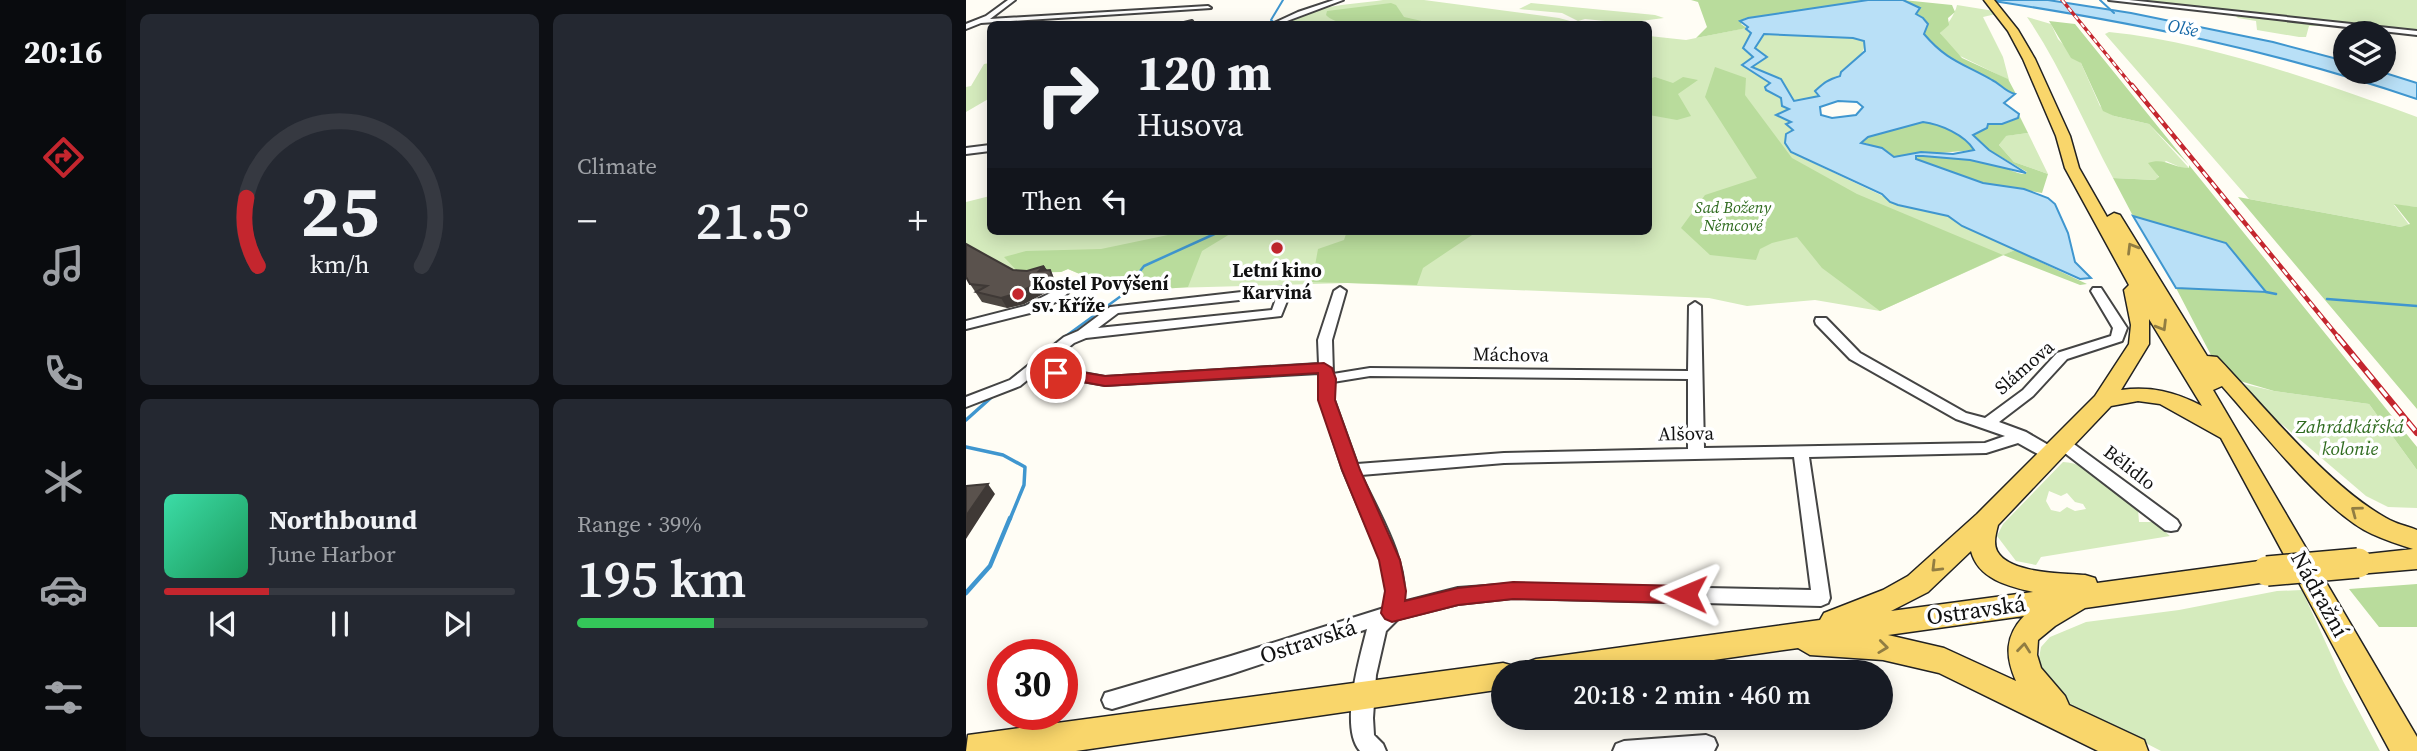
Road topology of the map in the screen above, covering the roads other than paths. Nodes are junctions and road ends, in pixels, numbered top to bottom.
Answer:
1 (1012, 0) edge
2 (1340, 0) edge
3 (1989, 0) edge
4 (2113, 0) edge
5 (1208, 8) dead end
6 (982, 21) junction
7 (1283, 21) edge
8 (966, 27) edge
9 (2417, 33) edge
10 (2063, 136) junction
11 (987, 148) edge
12 (966, 151) edge
13 (2117, 251) junction
14 (1064, 290) dead end
15 (1340, 290) dead end
16 (2097, 291) dead end
17 (1234, 297) junction
18 (1189, 302) junction
19 (1695, 306) dead end
20 (1228, 318) junction
21 (1821, 321) dead end
22 (1182, 323) junction
23 (966, 325) edge
24 (2181, 327) junction
25 (1076, 337) junction
26 (1032, 368) junction
27 (1326, 373) junction
28 (1694, 375) junction
29 (2110, 392) junction
30 (971, 400) edge
31 (2215, 411) junction
32 (1988, 423) junction
33 (2021, 436) junction
34 (2237, 436) junction
35 (2057, 448) junction
36 (1801, 453) junction
37 (1696, 454) junction
38 (1351, 470) junction
39 (1986, 521) junction
40 (2171, 525) dead end
41 (2417, 540) edge
42 (2417, 559) edge
43 (2126, 589) junction
44 (2085, 595) junction
45 (1392, 613) junction
46 (1799, 634) junction
47 (1766, 639) junction
48 (1620, 660) edge
49 (1491, 678) edge
50 (1364, 696) junction
51 (1112, 700) dead end
52 (2384, 710) junction
53 (2072, 721) junction
54 (2417, 744) edge
55 (1706, 745) dead end
56 (968, 751) edge
57 (1375, 751) edge
58 (1624, 751) edge
59 (2132, 751) edge
60 (2399, 751) edge
61 (2407, 751) edge

1 - 6 street
2 - 7 street
3 - 10 main road
4 - 9 street
5 - 6 street
6 - 8 street
10 - 13 main road
24 -> 10 main road
11 - 12 street
13 - 29 main road
13 -> 31 main road
14 - 23 street
15 - 27 street
16 - 32 street, Slámova
17 - 18 street
17 - 20 street
17 - 20 street
18 - 22 street
18 - 25 street
19 - 28 street
20 - 22 street
21 - 32 street, Slámova
22 - 25 street
24 - 34 main road
41 -> 24 main road
25 - 26 street
26 - 27 street, Máchova
26 - 30 street
27 - 28 street, Máchova
27 - 38 street
28 - 37 street
29 - 31 main road
29 - 34 main road
29 - 35 main road
31 - 34 main road
32 - 33 street, Slámova
33 - 35 street, Slámova
33 - 36 street, Alšova
34 - 52 main road, Nádražní
34 - 54 main road
35 - 39 main road
35 - 40 street, Bělidlo
36 - 37 street, Alšova
36 - 45 street, Ostravská
37 - 38 street, Alšova
38 - 45 street
39 - 43 main road
39 -> 46 main road
42 - 43 main road, Ostravská, bridge
43 - 44 main road, Ostravská
44 - 46 main road, Ostravská
53 -> 44 main road
45 - 50 street
45 - 51 street, Ostravská
46 - 47 main road, Ostravská
47 - 48 main road, Ostravská
47 -> 53 main road
49 - 50 main road
50 - 56 main road
50 - 57 street
52 - 60 main road
52 - 61 main road, Nádražní
53 - 59 main road
55 - 58 street

